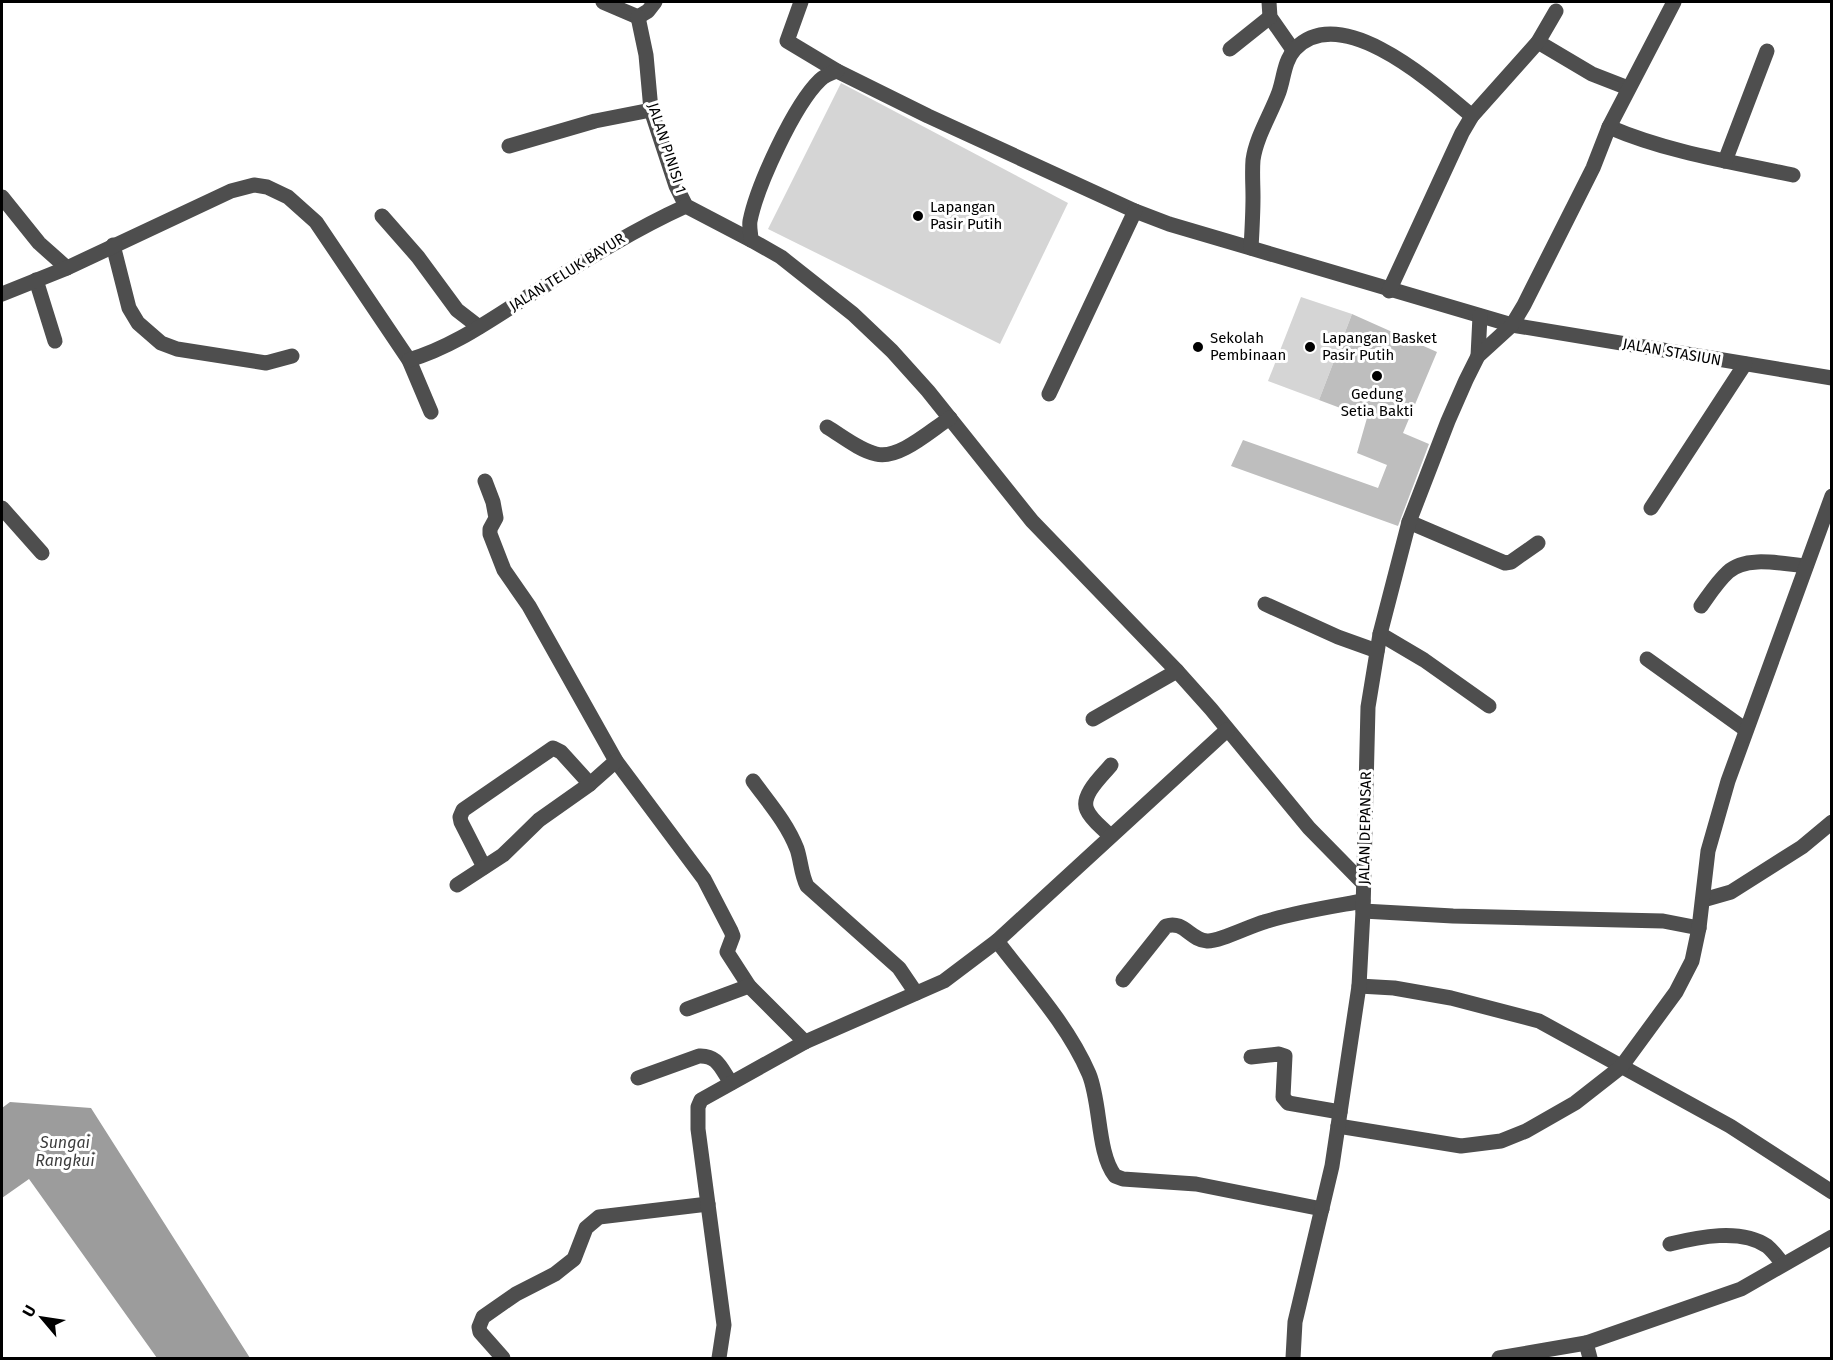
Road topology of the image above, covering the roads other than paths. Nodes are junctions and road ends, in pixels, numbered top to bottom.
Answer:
1 (603, 2) edge
2 (655, 2) edge
3 (801, 2) edge
4 (1674, 2) edge
5 (1269, 9) edge
6 (1556, 11) dead end
7 (638, 17) junction
8 (1538, 42) junction
9 (1230, 49) dead end
10 (1293, 50) junction
11 (1767, 51) dead end
12 (837, 71) junction
13 (1628, 88) junction
14 (651, 110) junction
15 (1472, 116) junction
16 (1609, 127) junction
17 (509, 146) dead end
18 (1725, 161) junction
19 (1793, 175) dead end
20 (2, 197) edge
21 (686, 206) junction
22 (1135, 211) junction
23 (382, 216) dead end
24 (751, 240) junction
25 (113, 246) junction
26 (1251, 248) junction
27 (67, 268) junction
28 (36, 280) junction
29 (1389, 291) junction
30 (2, 294) edge
31 (1480, 316) junction
32 (1512, 326) junction
33 (479, 327) junction
34 (55, 341) dead end
35 (292, 356) dead end
36 (1478, 356) junction
37 (409, 360) junction
38 (1745, 364) junction
39 (1832, 378) edge
40 (1049, 394) dead end
41 (431, 412) dead end
42 (950, 418) junction
43 (827, 427) dead end
44 (485, 482) dead end
45 (1832, 496) edge
46 (2, 508) edge
47 (1651, 508) dead end
48 (1410, 522) junction
49 (1538, 543) dead end
50 (42, 553) dead end
51 (1806, 566) junction
52 (1265, 604) dead end
53 (1701, 606) dead end
54 (1380, 634) junction
55 (1377, 651) junction
56 (1647, 659) dead end
57 (1177, 671) junction
58 (1489, 706) dead end
59 (1093, 719) dead end
60 (1746, 729) junction
61 (1227, 730) junction
62 (616, 760) junction
63 (1111, 765) dead end
64 (753, 781) dead end
65 (590, 784) junction
66 (1832, 822) edge
67 (1110, 836) junction
68 (484, 867) junction
69 (1364, 884) junction
70 (457, 885) dead end
71 (1703, 900) junction
72 (1363, 906) junction
73 (1699, 928) junction
74 (997, 941) junction
75 (1123, 980) dead end
76 (749, 986) junction
77 (1359, 986) junction
78 (916, 993) junction
79 (687, 1009) dead end
80 (805, 1042) junction
81 (1251, 1057) dead end
82 (1621, 1067) junction
83 (638, 1078) dead end
84 (730, 1083) junction
85 (1339, 1119) junction
86 (1832, 1192) edge
87 (708, 1204) junction
88 (1322, 1209) junction
89 (1832, 1237) edge
90 (1670, 1244) dead end
91 (1783, 1264) junction
92 (1586, 1343) junction
93 (503, 1359) edge
94 (719, 1359) edge
95 (1293, 1359) edge
96 (1499, 1359) edge
97 (1590, 1359) edge

1 - 7 street
2 - 7 street
3 - 12 street
4 - 13 street
5 - 9 street
5 - 10 street
6 - 8 street
7 - 14 street, JALAN PINISI 1
8 - 13 street
8 - 15 street
10 - 15 street
10 - 26 street
11 - 18 street
12 - 22 street, JALAN STASIUN
12 - 24 street
13 - 16 street
14 - 17 street
14 - 21 street, JALAN PINISI 1
15 - 29 street
16 - 18 street
16 - 32 street
18 - 19 street
20 - 27 street
21 - 24 street, JALAN PINISI 1
21 - 33 street, JALAN TELUK BAYUR
22 - 26 street, JALAN STASIUN
22 - 40 street
23 - 33 street
24 - 42 street, JALAN PINISI 1
25 - 27 street
25 - 35 street
25 - 37 street
26 - 29 street, JALAN STASIUN
27 - 28 street
28 - 30 street
28 - 34 street
29 - 31 street, JALAN STASIUN
31 - 32 street, JALAN STASIUN
31 - 36 street
32 - 36 street, JALAN DEPANSAR
32 - 38 street, JALAN STASIUN
33 - 37 street, JALAN TELUK BAYUR
36 - 48 street, JALAN DEPANSAR
37 - 41 street
38 - 39 street, JALAN STASIUN
38 - 47 street
42 - 43 street
42 - 57 street, JALAN PINISI 1
44 - 62 street
45 - 51 street
46 - 50 street
48 - 49 street
48 - 54 street, JALAN DEPANSAR
51 - 53 street
51 - 60 street
52 - 55 street
54 - 55 street, JALAN DEPANSAR
54 - 58 street
55 - 69 street, JALAN DEPANSAR
56 - 60 street
57 - 59 street
57 - 61 street, JALAN PINISI 1
60 - 71 street
61 - 67 street
61 - 69 street, JALAN PINISI 1
62 - 65 street
62 - 76 street
63 - 67 street
64 - 78 street
65 - 68 street
65 - 68 street
66 - 71 street
67 - 74 street
68 - 70 street
69 - 72 street, JALAN DEPANSAR
71 - 73 street
72 - 73 street
72 - 75 street
72 - 77 street, JALAN DEPANSAR
73 - 82 street
74 - 78 street
74 - 88 street
76 - 79 street
76 - 80 street
77 - 82 street
77 - 85 street, JALAN DEPANSAR
78 - 80 street
80 - 84 street
81 - 85 street
82 - 85 street
82 - 86 street
83 - 84 street
84 - 87 street
85 - 88 street, JALAN DEPANSAR
87 - 93 street
87 - 94 street
88 - 95 street, JALAN DEPANSAR
89 - 91 street
90 - 91 street
91 - 92 street
92 - 96 street
92 - 97 street

